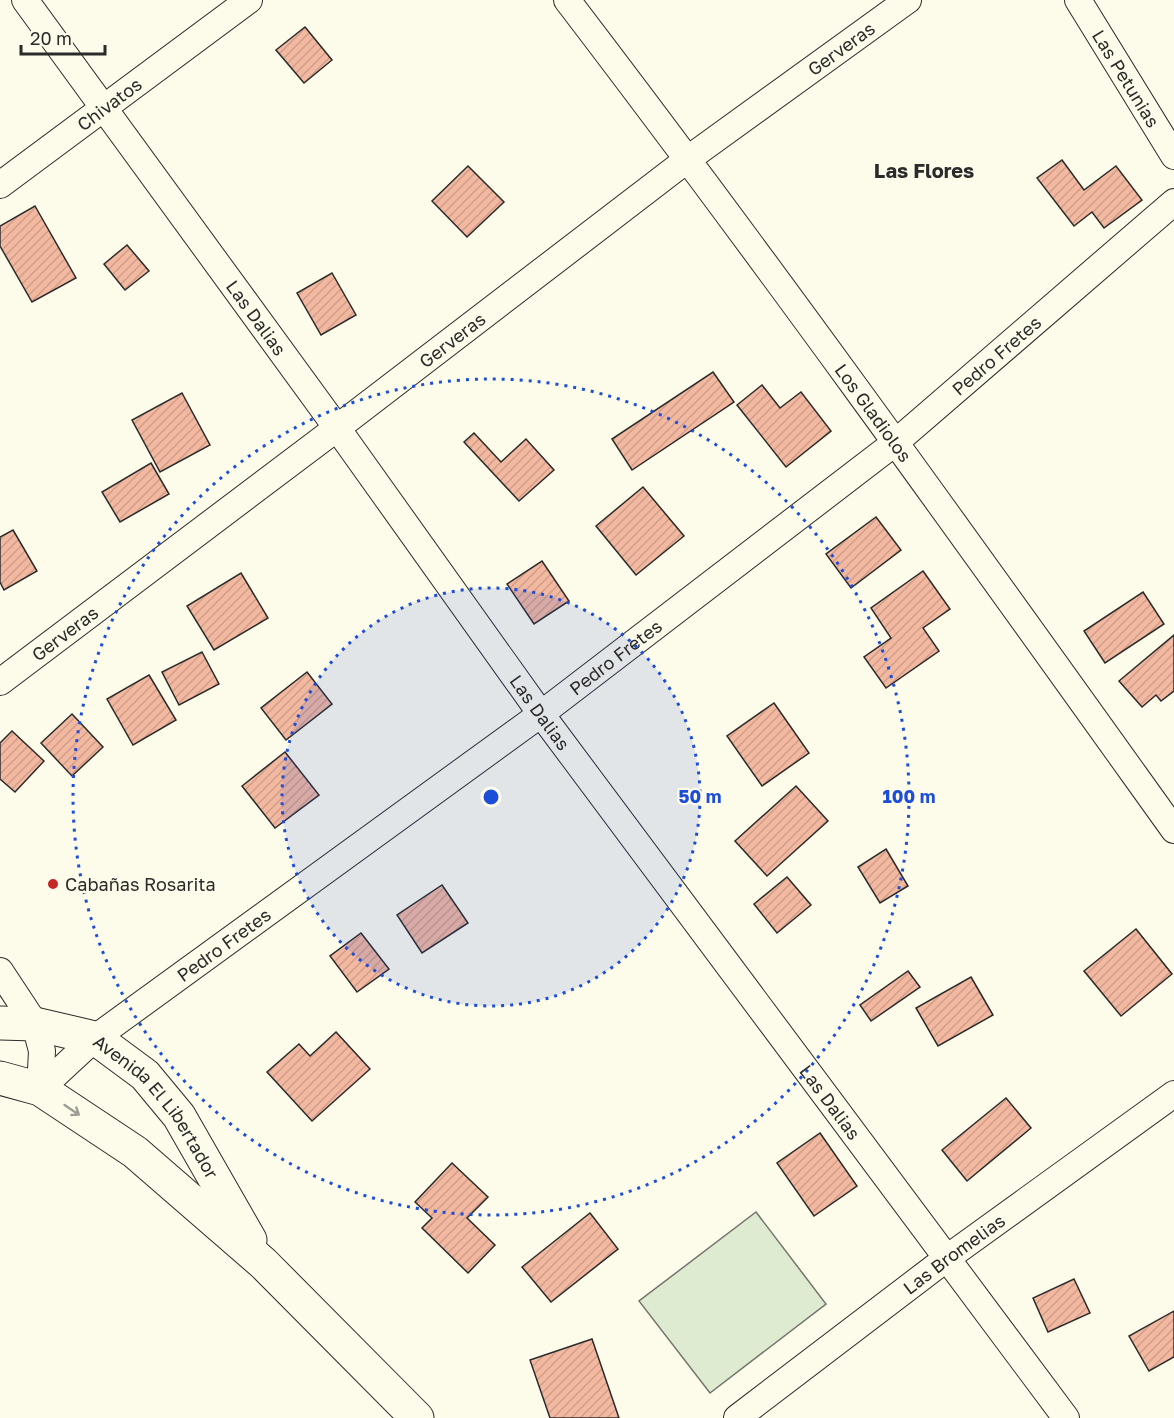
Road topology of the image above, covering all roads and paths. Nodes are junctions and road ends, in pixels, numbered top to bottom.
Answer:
1 (25, 0) edge
2 (249, 0) edge
3 (567, 0) edge
4 (908, 0) edge
5 (1078, 0) edge
6 (104, 106) junction
7 (1174, 156) edge
8 (688, 159) junction
9 (0, 185) edge
10 (1174, 202) edge
11 (337, 428) junction
12 (896, 442) junction
13 (0, 682) edge
14 (541, 714) junction
15 (1174, 830) edge
16 (0, 971) edge
17 (0, 1023) edge
18 (35, 1024) junction
19 (95, 1038) junction
20 (0, 1078) edge
21 (40, 1089) junction
22 (1174, 1094) edge
23 (947, 1258) junction
24 (263, 1263) junction
25 (417, 1418) edge
26 (737, 1418) edge
27 (1066, 1418) edge

1 - 6 street, Las Dalias
2 - 6 street, Chivatos
3 - 8 street, Los Gladiolos
4 - 8 street, Gerveras
5 - 7 street, Las Petunias
6 - 9 street, Chivatos
6 - 11 street, Las Dalias
8 - 11 street, Gerveras
8 - 12 street, Los Gladiolos
10 - 12 street, Pedro Fretes
11 - 13 street, Gerveras
11 - 14 street, Las Dalias
12 - 14 street, Pedro Fretes
12 - 15 street, Los Gladiolos
14 - 19 street, Pedro Fretes
14 - 23 street, Las Dalias
16 - 18 street
17 - 18 main road, Avenida El Libertador
18 - 19 main road, Avenida El Libertador
18 - 21 street
19 - 21 street, Pedro Fretes
19 - 24 main road, Avenida El Libertador
20 - 21 main road, Avenida El Libertador
21 -> 24 main road, Avenida El Libertador
22 - 23 street, Las Bromelias
23 - 26 street, Las Bromelias
23 - 27 street, Las Dalias
24 - 25 main road, Avenida El Libertador

